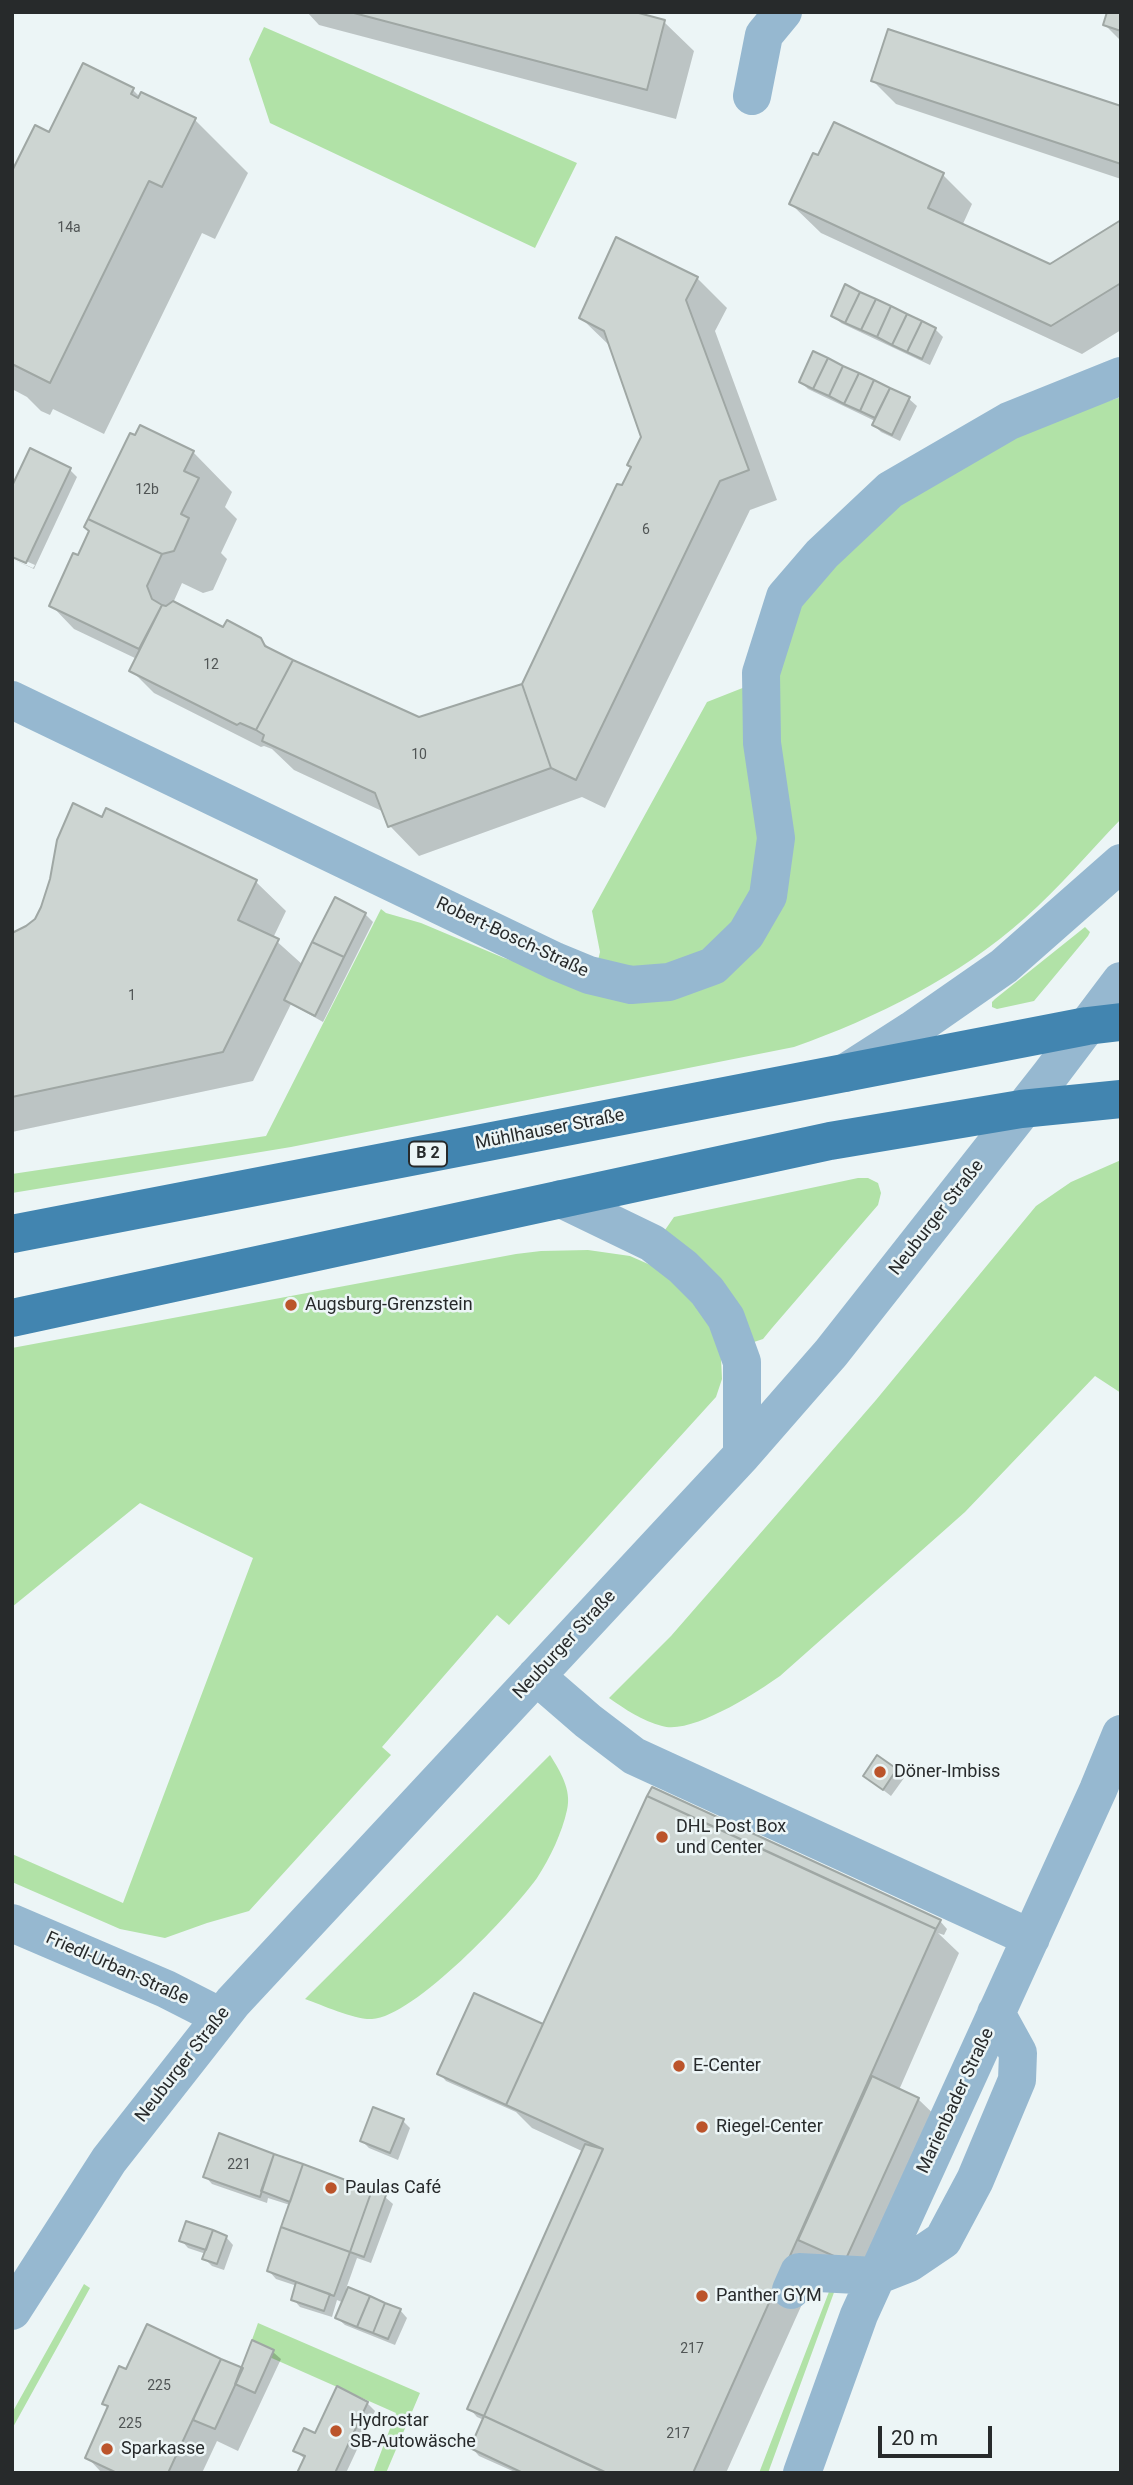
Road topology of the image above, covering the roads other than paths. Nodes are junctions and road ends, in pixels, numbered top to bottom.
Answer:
1 (783, 12) edge
2 (752, 96) dead end
3 (1121, 376) edge
4 (12, 700) edge
5 (1121, 863) edge
6 (1121, 981) edge
7 (1104, 1024) edge
8 (844, 1074) junction
9 (1121, 1099) edge
10 (1021, 1109) junction
11 (561, 1199) junction
12 (12, 1215) edge
13 (66, 1224) junction
14 (12, 1234) edge
15 (12, 1318) edge
16 (742, 1455) junction
17 (536, 1676) junction
18 (1121, 1734) edge
19 (12, 1923) edge
20 (1031, 1938) junction
21 (996, 2014) junction
22 (221, 2017) junction
23 (876, 2276) junction
24 (791, 2290) dead end
25 (12, 2311) edge
26 (802, 2473) edge

1 - 2 street
3 - 4 street, Robert-Bosch-Straße
5 - 8 street
6 - 7 street, Neuburger Straße
7 - 8 main road, Mühlhauser Straße / B 2
7 - 10 street, Neuburger Straße
8 - 13 main road, Mühlhauser Straße / B 2
9 - 10 main road
10 - 11 main road
10 - 16 street, Neuburger Straße
11 - 15 main road
11 - 16 street
12 - 13 street
13 - 14 main road, Mühlhauser Straße / B 2
16 - 17 street, Neuburger Straße
17 - 20 street
17 - 22 street, Neuburger Straße
18 - 20 street, Marienbader Straße
19 - 22 street, Friedl-Urban-Straße
20 - 21 street, Marienbader Straße
21 - 23 street, Marienbader Straße
21 - 23 street
22 - 25 street, Neuburger Straße
23 - 24 street
23 - 26 street, Marienbader Straße

